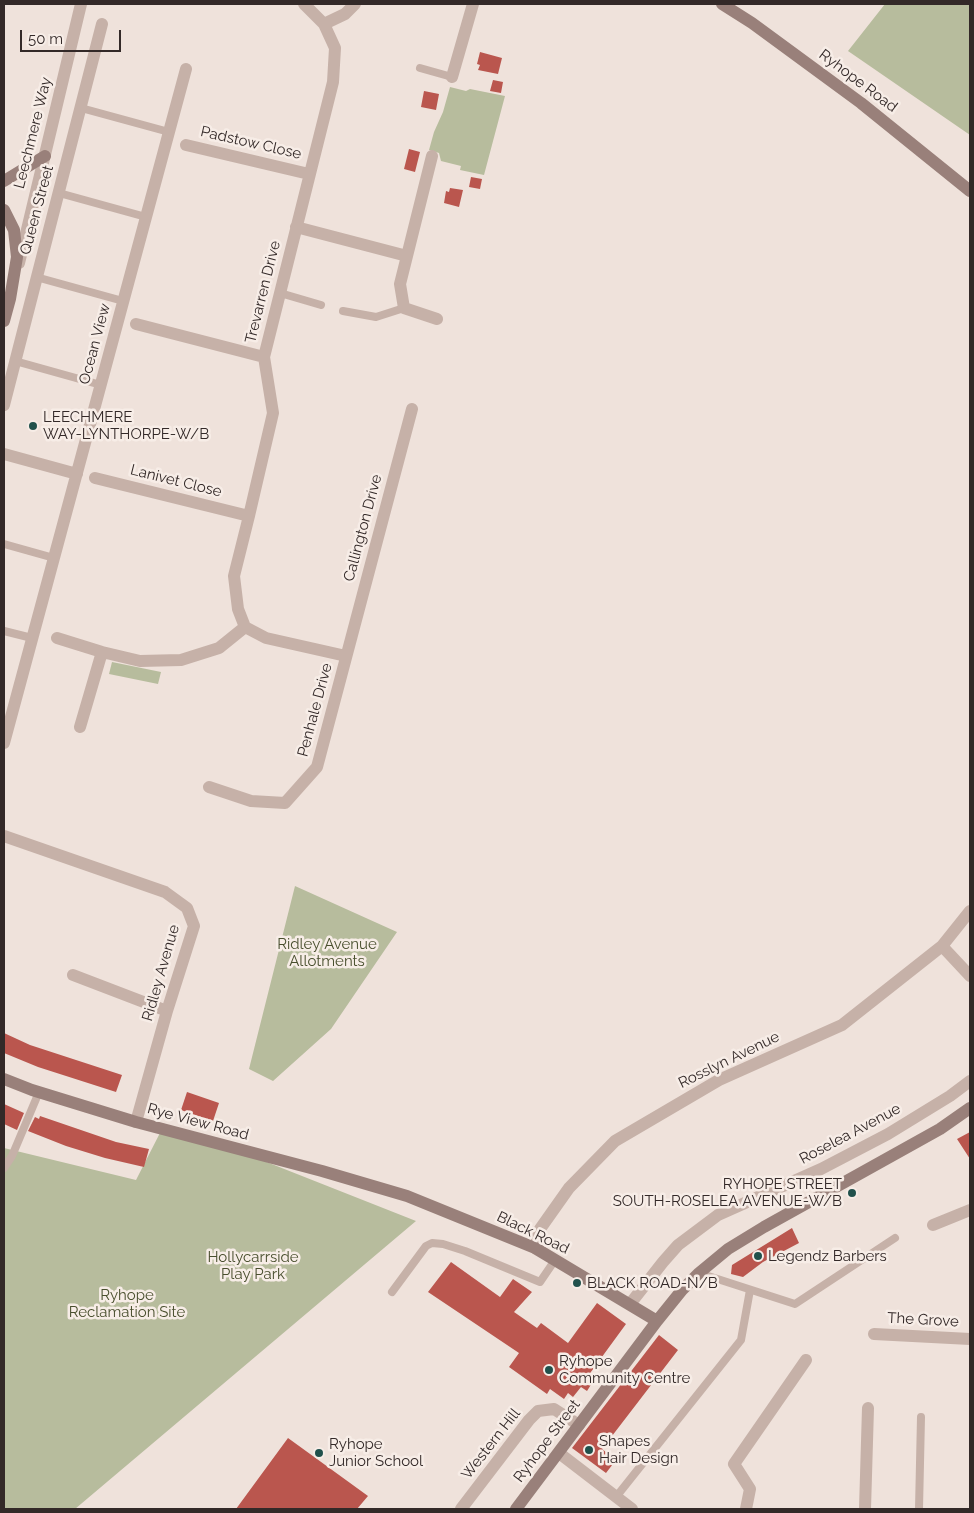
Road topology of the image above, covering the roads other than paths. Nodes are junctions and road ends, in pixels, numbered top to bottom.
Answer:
1 (81, 4) edge
2 (304, 4) edge
3 (355, 4) edge
4 (473, 4) edge
5 (722, 4) edge
6 (102, 24) dead end
7 (324, 24) junction
8 (420, 68) dead end
9 (186, 69) dead end
10 (452, 77) joint
11 (81, 108) junction
12 (169, 132) junction
13 (186, 145) dead end
14 (45, 156) junction
15 (432, 156) dead end
16 (309, 174) junction
17 (4, 181) edge
18 (970, 191) edge
19 (59, 193) junction
20 (4, 210) edge
21 (146, 217) junction
22 (296, 227) junction
23 (407, 256) junction
24 (36, 277) junction
25 (280, 293) junction
26 (10, 299) junction
27 (123, 301) junction
28 (321, 305) dead end
29 (404, 308) junction
30 (343, 310) dead end
31 (437, 319) dead end
32 (4, 321) edge
33 (136, 324) dead end
34 (264, 357) junction
35 (15, 361) junction
36 (100, 385) junction
37 (4, 405) edge
38 (412, 409) dead end
39 (4, 454) edge
40 (77, 474) junction
41 (95, 478) dead end
42 (250, 516) junction
43 (4, 544) edge
44 (54, 558) junction
45 (245, 627) junction
46 (4, 631) edge
47 (32, 638) junction
48 (57, 638) dead end
49 (102, 652) junction
50 (346, 656) junction
51 (6, 723) edge
52 (80, 727) dead end
53 (4, 743) edge
54 (209, 788) dead end
55 (4, 836) edge
56 (970, 911) edge
57 (942, 946) junction
58 (73, 974) dead end
59 (970, 976) edge
60 (167, 1011) junction
61 (4, 1079) edge
62 (970, 1082) edge
63 (39, 1092) junction
64 (970, 1108) edge
65 (136, 1122) junction
66 (4, 1168) edge
67 (387, 1190) joint
68 (970, 1210) edge
69 (933, 1225) dead end
70 (895, 1238) dead end
71 (535, 1248) junction
72 (555, 1260) junction
73 (699, 1273) junction
74 (750, 1290) junction
75 (392, 1292) dead end
76 (630, 1304) junction
77 (657, 1321) junction
78 (874, 1334) dead end
79 (970, 1339) edge
80 (806, 1360) dead end
81 (868, 1408) dead end
82 (921, 1417) dead end
83 (579, 1425) junction
84 (559, 1452) junction
85 (616, 1497) junction
86 (460, 1509) edge
87 (516, 1509) edge
88 (632, 1509) edge
89 (746, 1509) edge
90 (865, 1509) edge
91 (919, 1509) edge

1 - 14 street, Leechmere Way
2 - 7 street, Trevarren Drive
3 - 7 street
4 - 10 street
5 - 18 main road, Ryhope Road
6 - 11 street, Queen Street
7 - 16 street, Trevarren Drive
8 - 10 lane
9 - 12 street, Ocean View
11 - 12 lane
11 - 19 street, Queen Street
12 - 21 street, Ocean View
13 - 16 street, Padstow Close
14 - 17 main road
14 - 26 street, Leechmere Way
15 - 23 street
16 - 22 street, Trevarren Drive
19 - 21 lane
19 - 24 street, Queen Street
20 - 26 main road
21 - 27 street, Ocean View
22 - 23 street
22 - 25 street, Trevarren Drive
23 - 29 street
24 - 27 lane
24 - 35 street, Queen Street
25 - 28 lane
25 - 34 street, Trevarren Drive
26 - 32 main road
27 - 36 street, Ocean View
29 - 30 lane
29 - 31 street
33 - 34 street
34 - 42 street, Trevarren Drive
35 - 36 lane
35 - 37 street, Queen Street
36 - 40 street, Ocean View
38 - 50 street, Callington Drive
39 - 40 street
40 - 44 street, Ocean View
41 - 42 street, Lanivet Close
42 - 45 street, Trevarren Drive
43 - 44 lane
44 - 47 street, Ocean View
45 - 49 street
45 - 50 street
46 - 47 lane
47 - 51 street, Ocean View
48 - 49 street
49 - 52 street
50 - 54 street, Penhale Drive
51 - 53 street, Ocean View
55 - 60 street, Ridley Avenue
56 - 57 street, Rosslyn Avenue
57 - 59 street
57 - 71 street, Rosslyn Avenue
58 - 60 street
60 - 65 street, Ridley Avenue
61 - 63 main road, Rye View Road
62 - 76 street, Roselea Avenue
63 - 65 main road, Rye View Road
63 - 66 lane
64 - 73 main road, Ryhope Street
65 - 67 main road, Rye View Road
67 - 71 main road, Black Road
68 - 69 street
70 - 74 lane
71 - 72 main road, Black Road
72 - 75 lane
72 - 76 main road, Black Road
73 - 74 lane
73 - 77 main road, Ryhope Street
74 - 85 lane
76 - 77 main road, Black Road
77 - 83 main road, Ryhope Street
78 - 79 street, The Grove
80 - 89 street
81 - 90 street
82 - 91 lane
83 - 84 main road, Ryhope Street
83 - 86 street, Western Hill
84 - 85 street
84 - 87 main road, Ryhope Street
85 - 88 street

